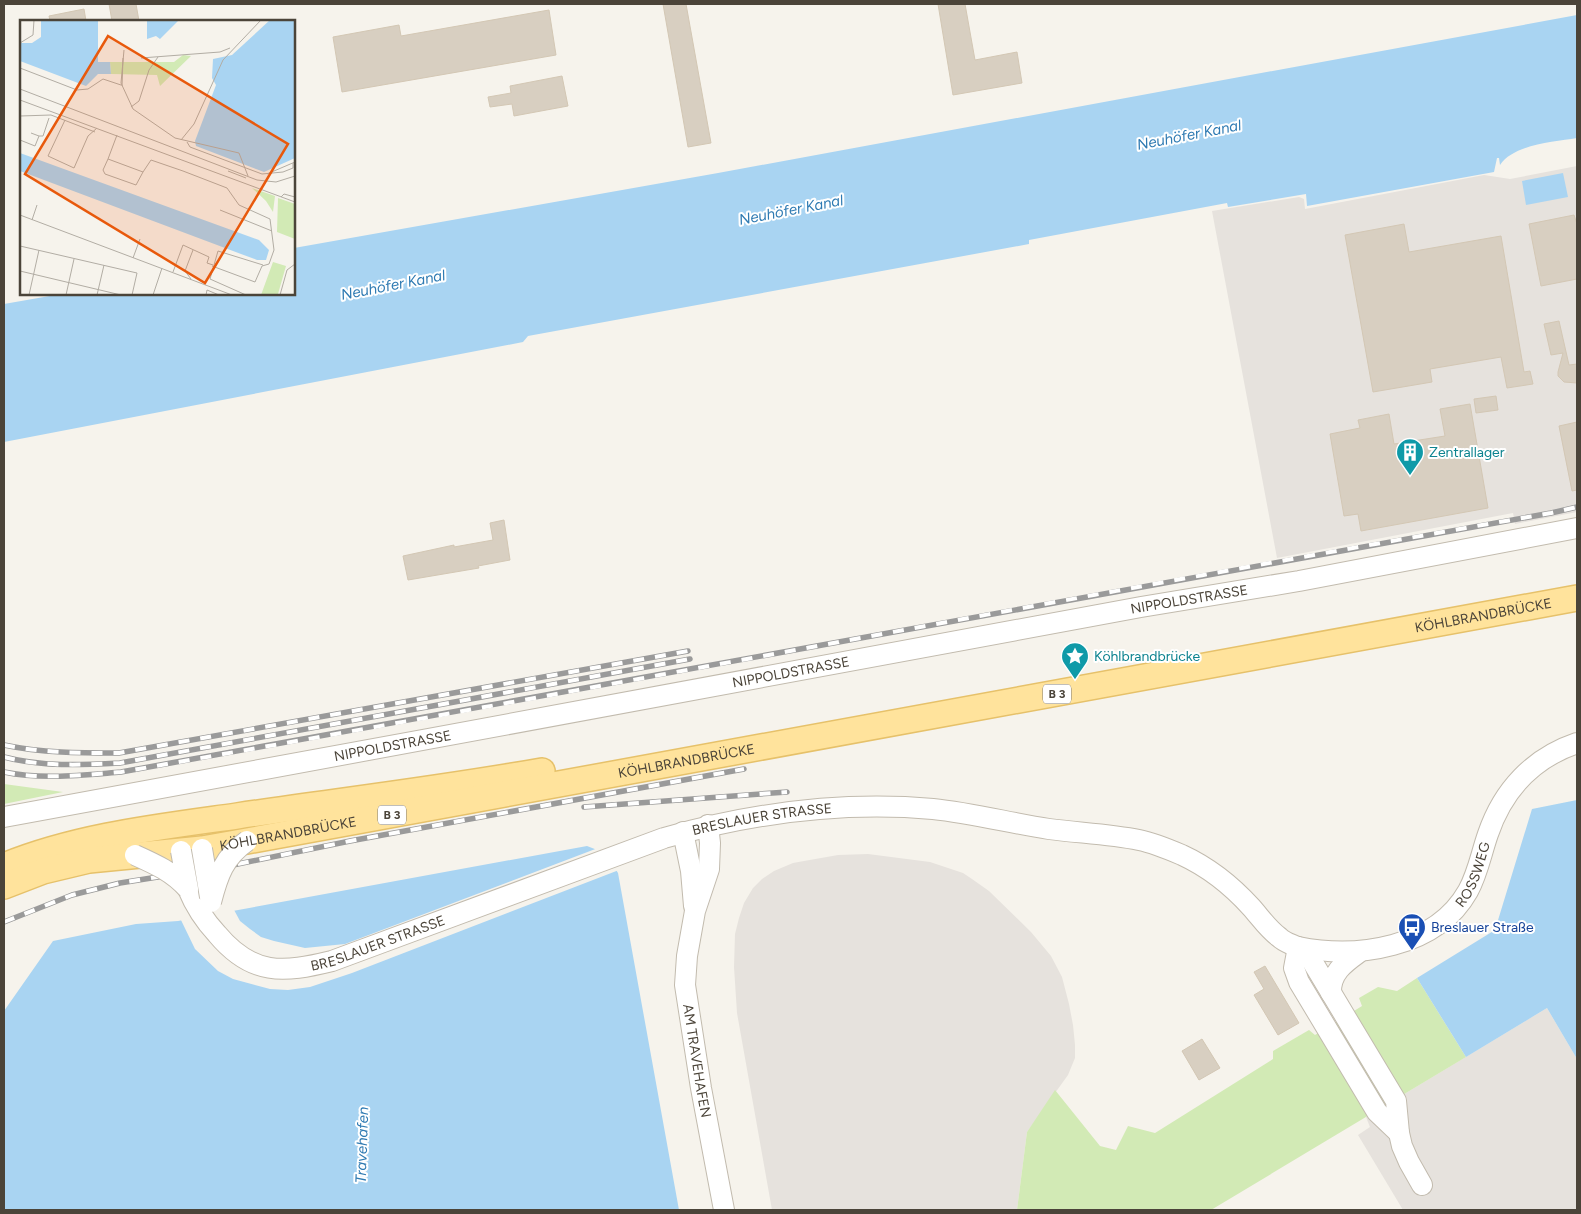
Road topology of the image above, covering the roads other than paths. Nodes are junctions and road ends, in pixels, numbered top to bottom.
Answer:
1 (1577, 528) edge
2 (1577, 583) edge
3 (1577, 598) edge
4 (1577, 743) edge
5 (4, 816) edge
6 (188, 823) junction
7 (708, 825) junction
8 (683, 832) junction
9 (248, 841) junction
10 (191, 850) junction
11 (136, 855) junction
12 (4, 866) edge
13 (4, 886) edge
14 (188, 889) junction
15 (211, 902) junction
16 (695, 911) junction
17 (220, 939) junction
18 (1298, 947) junction
19 (1361, 951) junction
20 (1331, 993) junction
21 (1399, 1133) junction
22 (1422, 1185) dead end
23 (724, 1210) edge

1 - 5 street, NIPPOLDSTRASSE
2 - 6 main road, KÖHLBRANDBRÜCKE / B 3
3 - 9 main road, KÖHLBRANDBRÜCKE / B 3
4 - 19 street, ROSSWEG
6 - 10 street, BRESLAUER STRASSE
6 - 12 main road, KÖHLBRANDBRÜCKE / B 3
7 - 8 street, BRESLAUER STRASSE
7 - 16 street, AM TRAVEHAFEN
7 - 18 street, BRESLAUER STRASSE
8 - 16 street, AM TRAVEHAFEN
8 - 17 street, BRESLAUER STRASSE
9 - 10 main road, KÖHLBRANDBRÜCKE / B 3, bridge
9 - 15 street, BRESLAUER STRASSE, bridge
10 - 11 main road, KÖHLBRANDBRÜCKE / B 3
10 - 14 street, BRESLAUER STRASSE, bridge
10 - 15 street, BRESLAUER STRASSE, bridge
11 - 13 main road, KÖHLBRANDBRÜCKE / B 3
11 - 14 street, BRESLAUER STRASSE, bridge
14 - 17 street, BRESLAUER STRASSE
15 - 17 street, BRESLAUER STRASSE
16 - 23 street, AM TRAVEHAFEN
18 - 19 street, ROSSWEG
18 - 20 street, BRESLAUER STRASSE
18 - 21 street, BRESLAUER STRASSE
19 - 20 street
20 - 21 street, BRESLAUER STRASSE
21 - 22 street, BRESLAUER STRASSE

